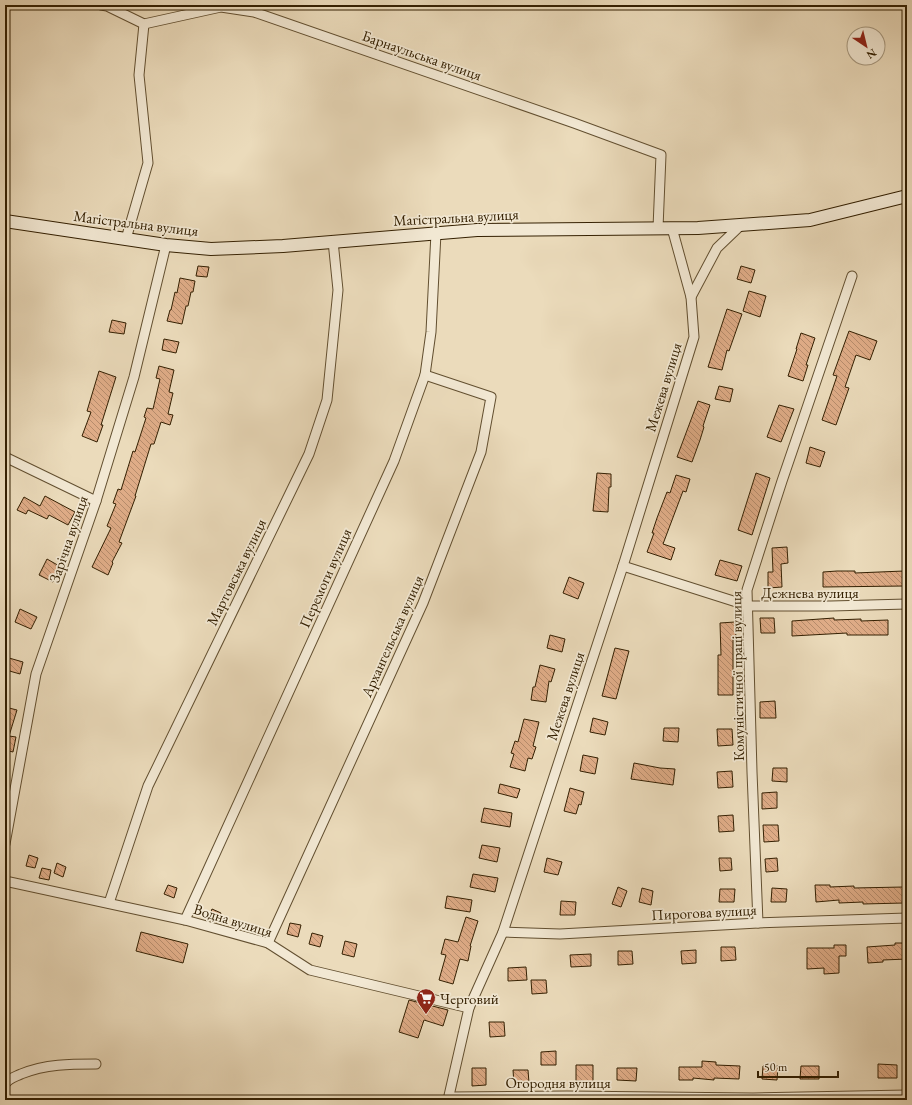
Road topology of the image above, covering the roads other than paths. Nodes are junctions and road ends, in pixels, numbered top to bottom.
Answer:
1 (101, 5) edge
2 (144, 24) junction
3 (907, 196) edge
4 (5, 220) edge
5 (741, 225) junction
6 (658, 228) junction
7 (672, 228) junction
8 (436, 233) junction
9 (126, 239) junction
10 (333, 241) junction
11 (166, 245) junction
12 (852, 276) dead end
13 (691, 297) junction
14 (425, 375) junction
15 (5, 457) edge
16 (96, 501) junction
17 (623, 566) junction
18 (907, 604) edge
19 (749, 606) junction
20 (5, 844) edge
21 (5, 881) edge
22 (109, 903) junction
23 (907, 918) edge
24 (185, 920) junction
25 (758, 923) junction
26 (503, 932) junction
27 (268, 943) junction
28 (469, 1008) junction
29 (96, 1064) dead end
30 (5, 1084) edge
31 (907, 1095) edge
32 (448, 1098) edge

1 - 2 street
2 - 6 street, Барнаульська вулиця
2 - 9 street
3 - 5 main road, Магістральна вулиця
4 - 9 main road, Магістральна вулиця
5 - 7 main road, Магістральна вулиця
5 - 13 street
6 - 7 main road, Магістральна вулиця
6 - 8 main road, Магістральна вулиця
7 - 13 street, Межева вулиця
8 - 10 main road, Магістральна вулиця
8 - 14 street, Перемоги вулиця
9 - 11 main road, Магістральна вулиця
10 - 11 main road, Магістральна вулиця
10 - 22 street, Мартовська вулиця
11 - 16 street, Зарічна вулиця
12 - 19 street, Комуністичної праці вулиця
13 - 17 street, Межева вулиця
14 - 24 street, Перемоги вулиця
14 - 27 street, Архангельська вулиця
15 - 16 street
16 - 20 street, Зарічна вулиця
17 - 19 street, Дежнева вулиця
17 - 26 street, Межева вулиця
18 - 19 street, Дежнева вулиця
19 - 25 street, Комуністичної праці вулиця
21 - 22 street, Водна вулиця
22 - 24 street, Водна вулиця
23 - 25 street, Пирогова вулиця
24 - 27 street, Водна вулиця
25 - 26 street, Пирогова вулиця
26 - 28 street, Межева вулиця
27 - 28 street, Водна вулиця
28 - 32 street, Межева вулиця
29 - 30 street
31 - 32 street, Огородня вулиця

